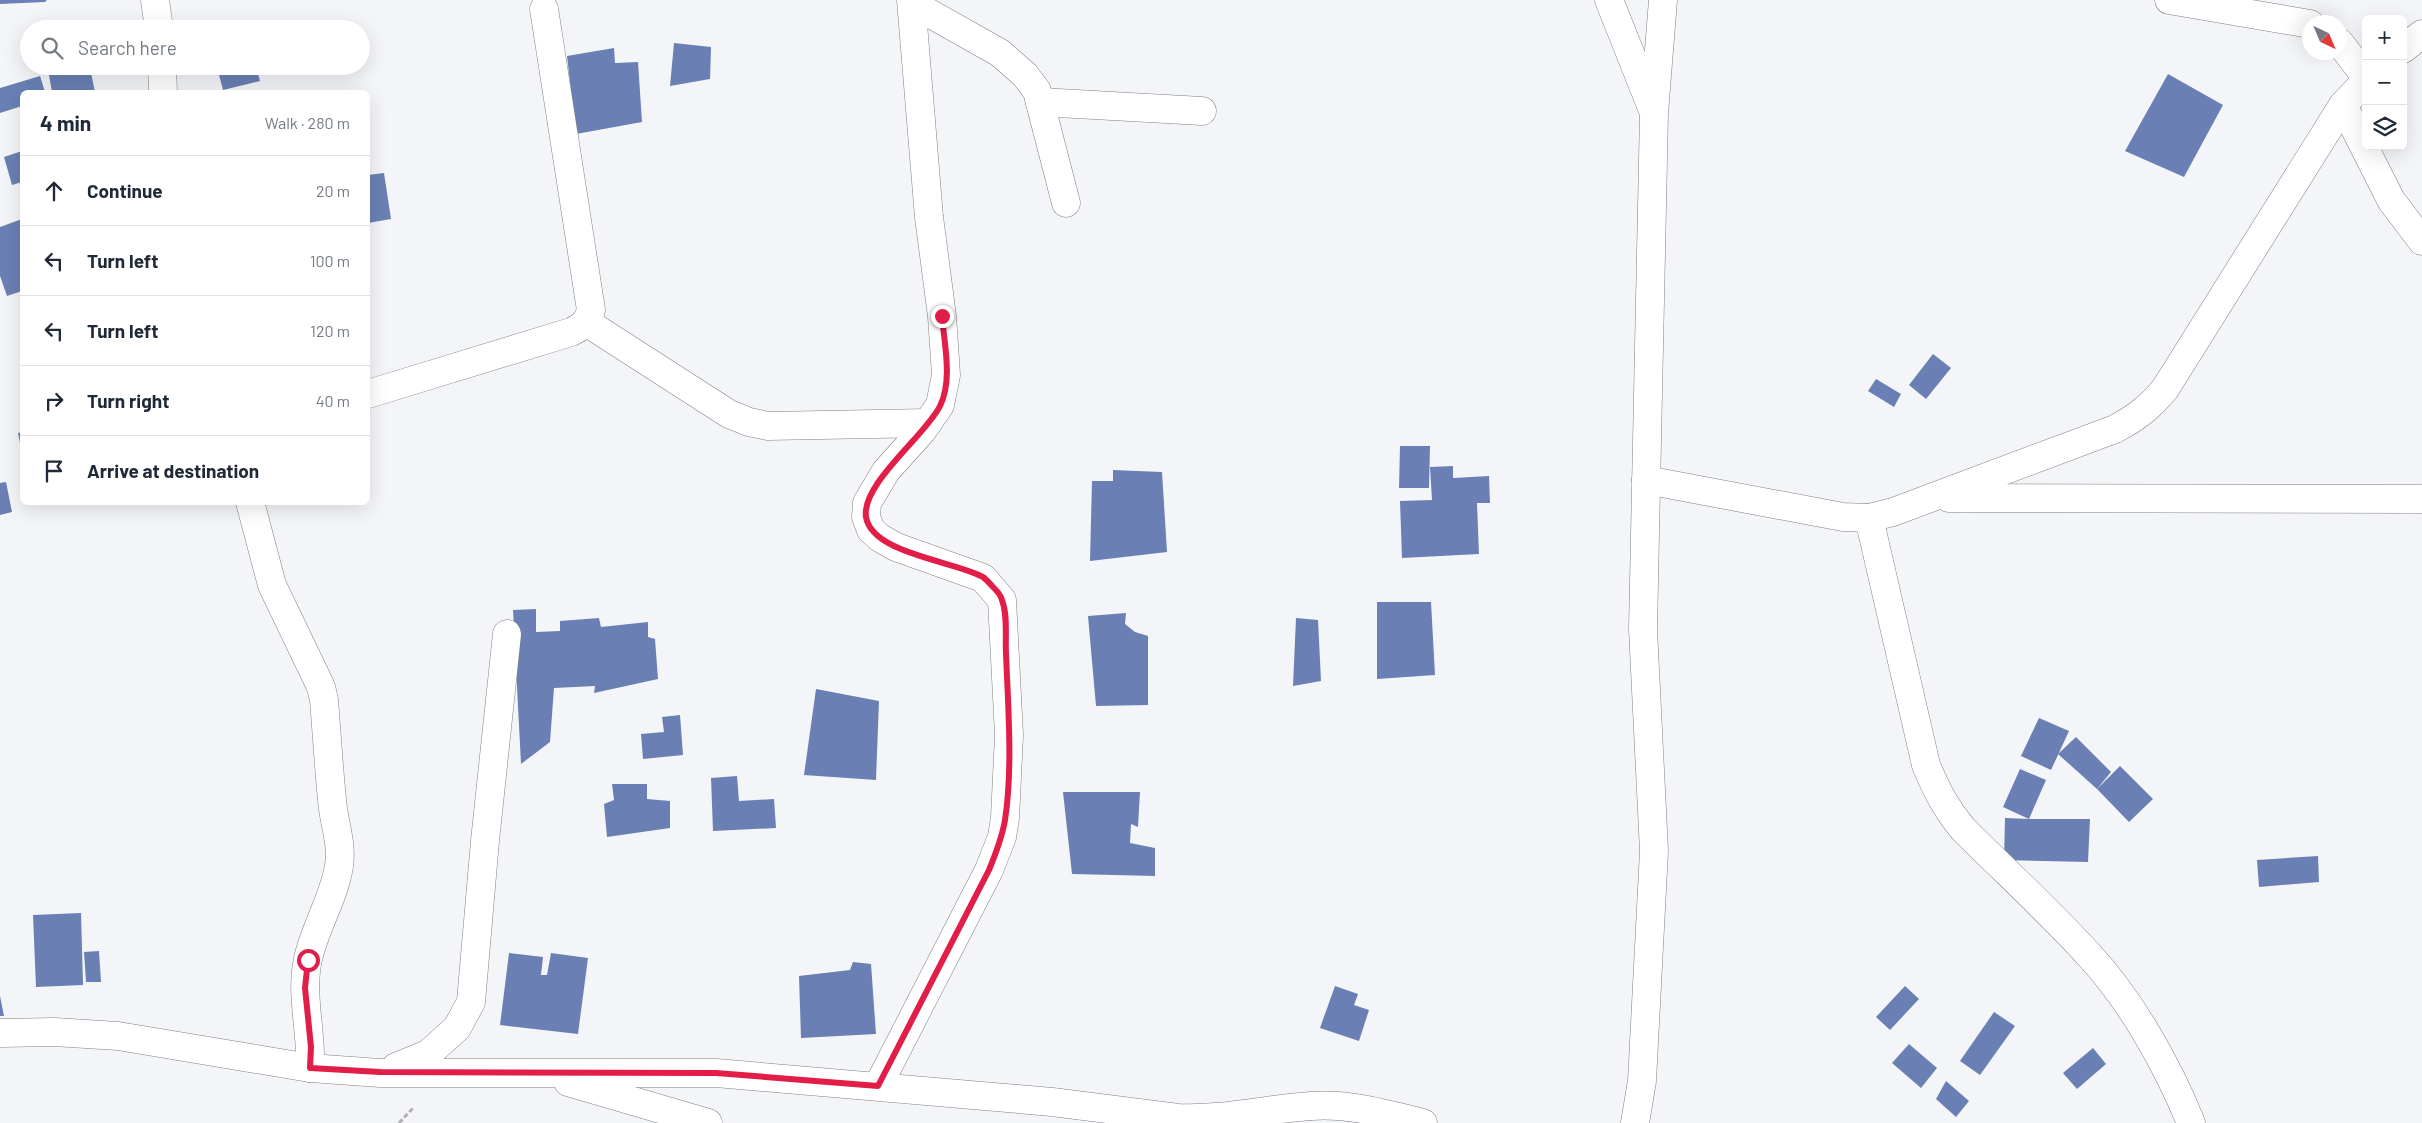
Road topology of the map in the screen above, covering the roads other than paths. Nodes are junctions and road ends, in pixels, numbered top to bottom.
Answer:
1 (155, 0) edge
2 (912, 0) edge
3 (1609, 0) edge
4 (1663, 0) edge
5 (2169, 0) edge
6 (544, 9) dead end
7 (158, 20) edge
8 (2302, 23) edge
9 (2422, 34) edge
10 (2407, 46) edge
11 (2347, 52) edge
12 (2362, 71) edge
13 (162, 75) edge
14 (2362, 85) edge
15 (163, 90) edge
16 (1040, 102) junction
17 (2342, 105) junction
18 (1202, 111) dead end
19 (1654, 113) junction
20 (1066, 203) dead end
21 (2422, 241) edge
22 (586, 322) junction
23 (370, 393) edge
24 (928, 423) junction
25 (1646, 480) junction
26 (1931, 498) junction
27 (2422, 498) edge
28 (251, 505) edge
29 (1869, 518) junction
30 (508, 634) dead end
31 (0, 1033) edge
32 (310, 1068) junction
33 (380, 1072) junction
34 (538, 1073) junction
35 (878, 1086) junction
36 (708, 1123) edge
37 (1423, 1123) edge
38 (1636, 1123) edge
39 (2191, 1123) edge

1 - 7 street
2 - 16 street
2 - 24 street
3 - 19 street
4 - 19 street
5 - 8 street
6 - 22 street
9 - 10 street
11 - 12 street
13 - 15 street
14 - 17 street
16 - 18 street
16 - 20 street
17 - 21 street
17 - 26 street
19 - 25 street
22 - 23 street
22 - 24 street
24 - 35 street
25 - 29 street
25 - 38 street
26 - 27 street
26 - 29 street
28 - 32 street
29 - 39 street
30 - 33 street
31 - 32 street
32 - 33 street
33 - 34 street
34 - 35 street
34 - 36 street
35 - 37 street

